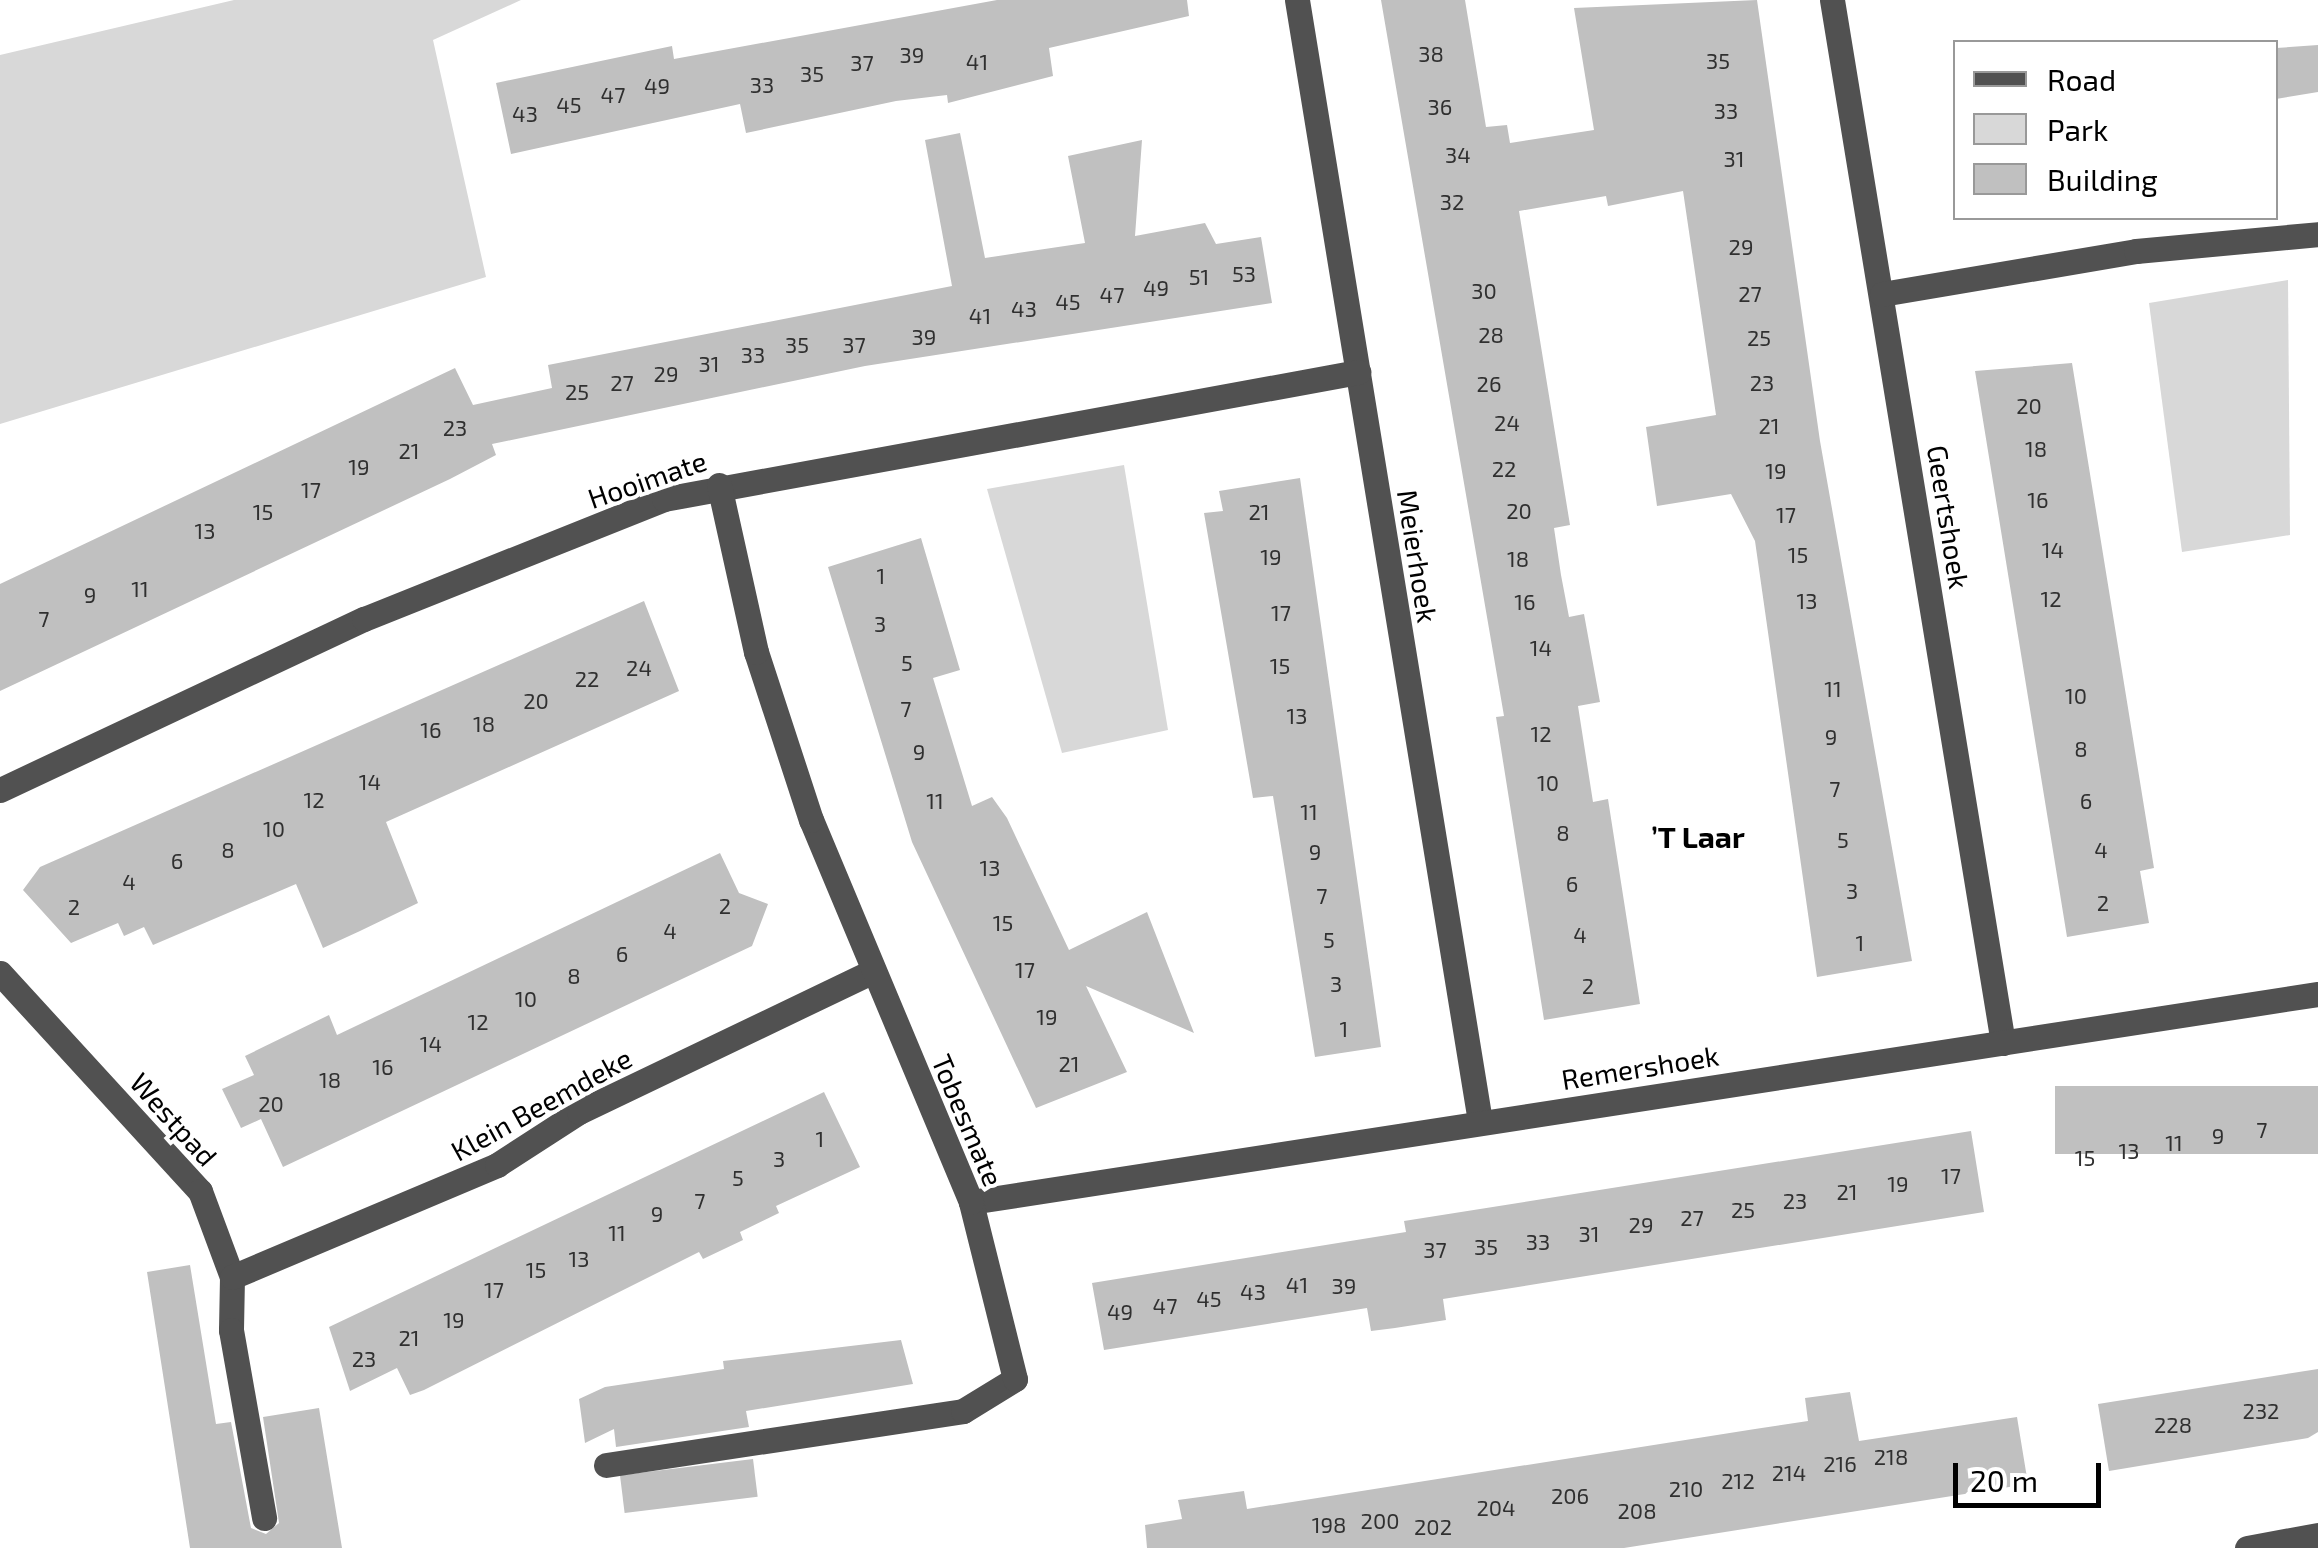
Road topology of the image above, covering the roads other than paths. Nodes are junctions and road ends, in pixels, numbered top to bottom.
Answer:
1 (1297, 0) edge
2 (1832, 0) edge
3 (2318, 234) edge
4 (1882, 294) junction
5 (1358, 372) junction
6 (719, 484) junction
7 (0, 790) edge
8 (873, 971) junction
9 (0, 973) edge
10 (2318, 994) edge
11 (2003, 1043) junction
12 (1480, 1122) junction
13 (971, 1202) junction
14 (232, 1277) junction
15 (606, 1465) dead end
16 (264, 1518) dead end
17 (2318, 1535) edge
18 (2248, 1548) edge

1 - 5 street, Meierhoek
2 - 4 street, Geertshoek
3 - 4 street
4 - 11 street, Geertshoek
5 - 6 street, Hooimate
5 - 12 street, Meierhoek
6 - 7 street, Hooimate
6 - 8 street, Tobesmate
8 - 13 street, Tobesmate
8 - 14 street, Klein Beemdeke
9 - 14 street, Westpad
10 - 11 street, Remershoek
11 - 12 street, Remershoek
12 - 13 street, Remershoek
13 - 15 street, Tobesmate
14 - 16 street, Westpad
17 - 18 street

